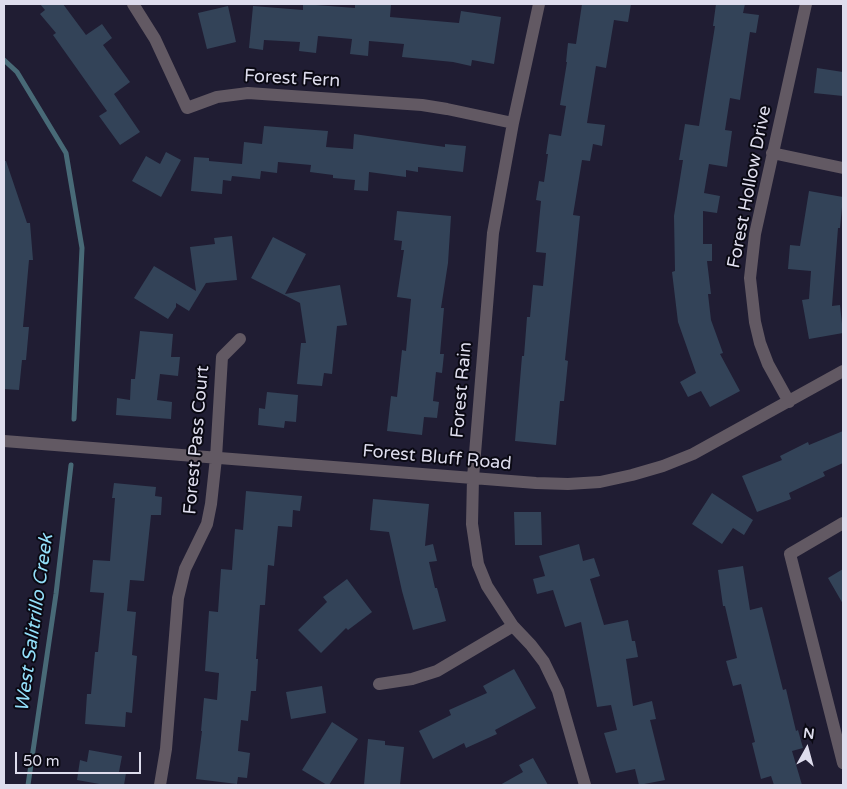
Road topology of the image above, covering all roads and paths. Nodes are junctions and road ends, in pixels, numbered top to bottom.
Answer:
1 (133, 4) edge
2 (539, 4) edge
3 (806, 4) edge
4 (512, 123) junction
5 (772, 153) junction
6 (843, 168) edge
7 (240, 339) dead end
8 (843, 372) edge
9 (789, 402) junction
10 (4, 441) edge
11 (216, 458) junction
12 (473, 478) junction
13 (843, 523) edge
14 (513, 626) junction
15 (379, 684) dead end
16 (842, 755) edge
17 (160, 785) edge
18 (585, 785) edge

1 - 4 street, Forest Fern
2 - 4 street, Forest Rain
3 - 5 street, Forest Hollow Drive
4 - 12 street, Forest Rain
5 - 6 street
5 - 9 street, Forest Hollow Drive
7 - 11 street, Forest Pass Court
8 - 9 street, Forest Bluff Road
9 - 12 street, Forest Bluff Road
10 - 11 street, Forest Bluff Road
11 - 12 street, Forest Bluff Road
11 - 17 street, Forest Pass Court
12 - 14 street, Forest Rain
13 - 16 street
14 - 15 street
14 - 18 street, Forest Rain

